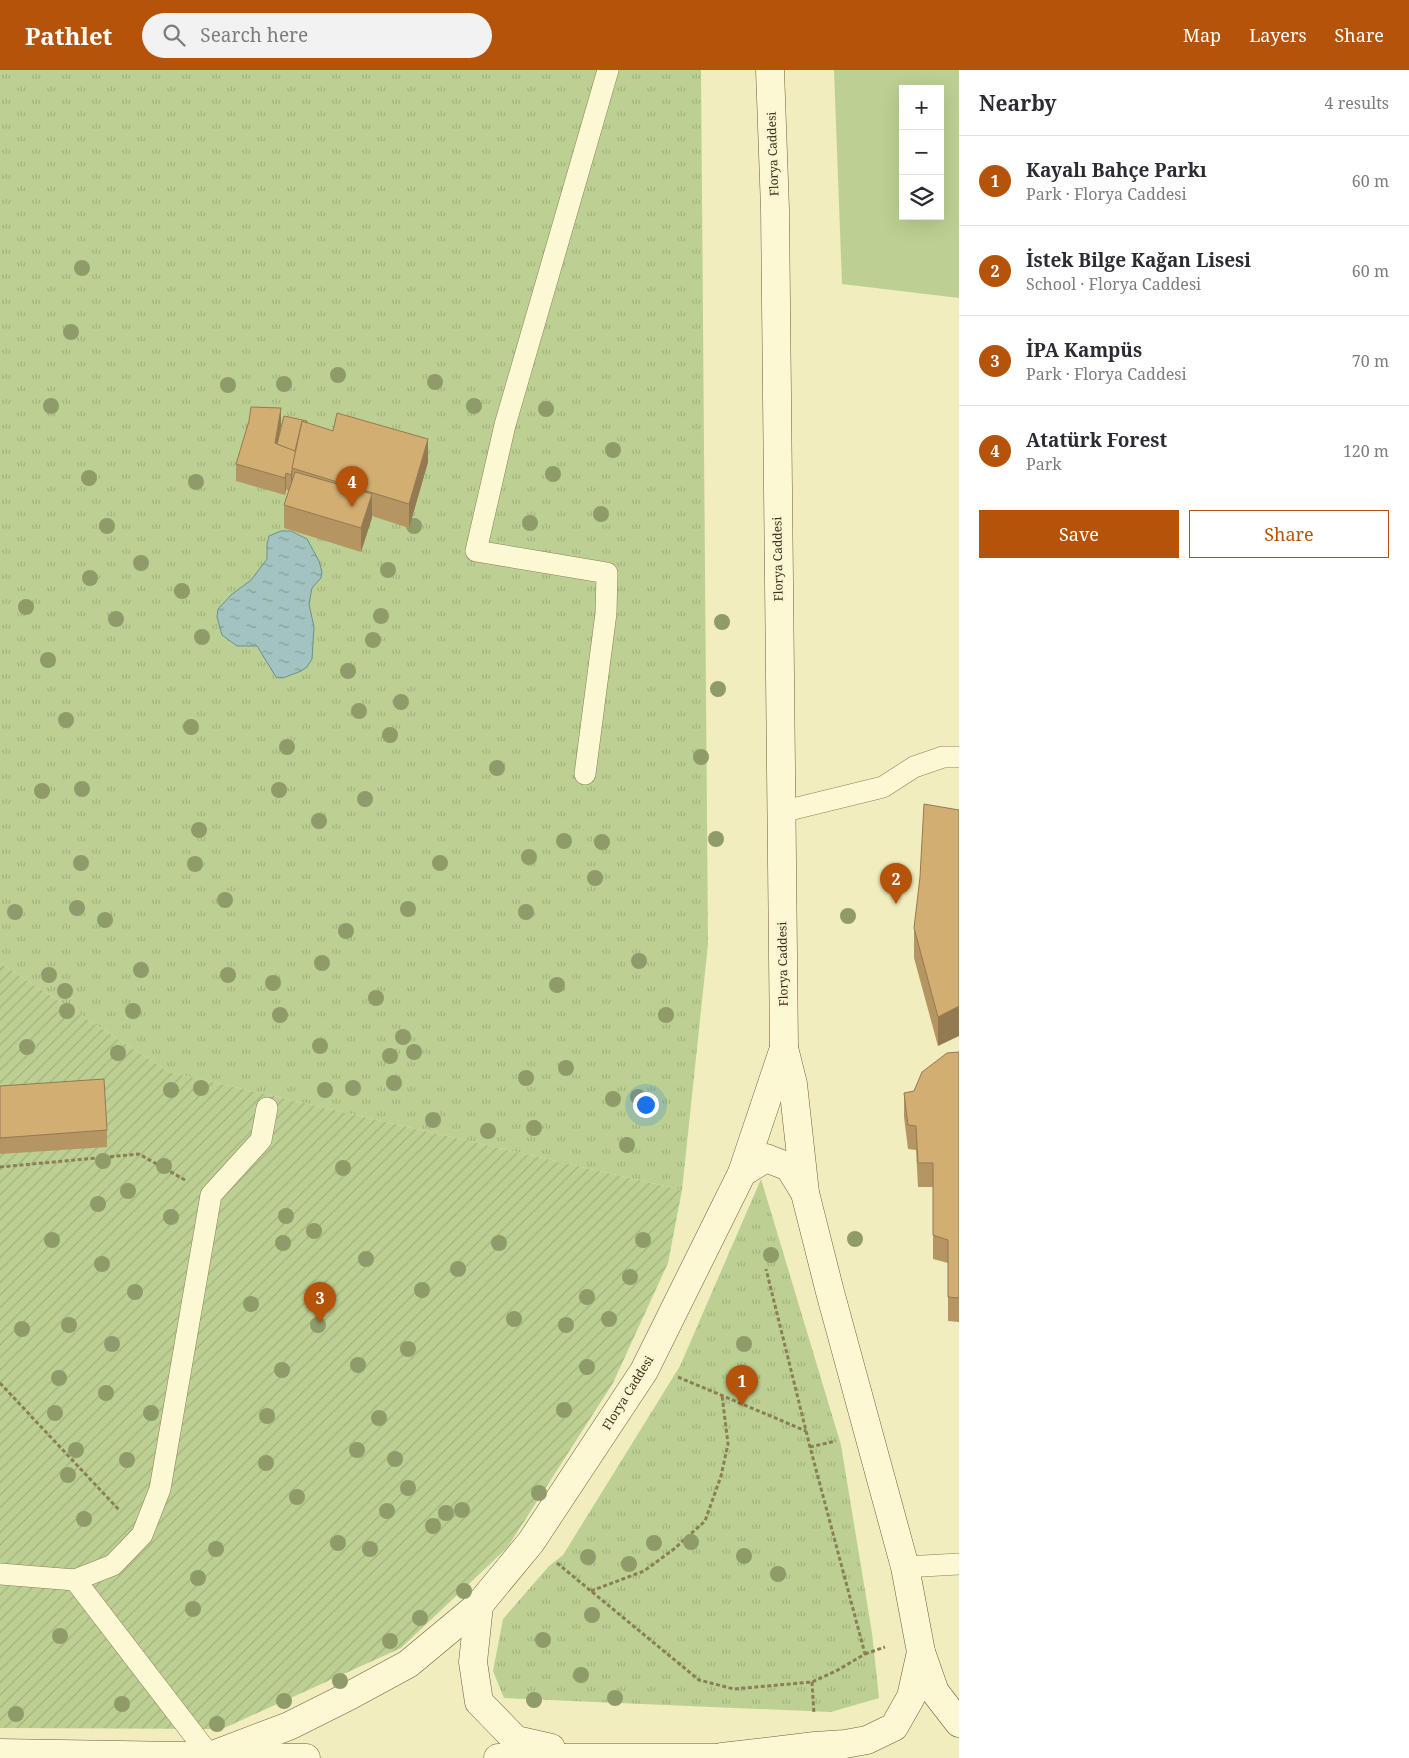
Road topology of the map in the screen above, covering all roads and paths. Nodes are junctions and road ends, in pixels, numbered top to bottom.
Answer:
1 (608, 70) edge
2 (770, 70) edge
3 (959, 757) edge
4 (585, 774) dead end
5 (780, 812) junction
6 (784, 1048) junction
7 (267, 1108) dead end
8 (0, 1166) edge
9 (742, 1172) junction
10 (805, 1193) junction
11 (211, 1195) junction
12 (766, 1269) dead end
13 (648, 1364) junction
14 (0, 1383) edge
15 (722, 1395) junction
16 (806, 1431) junction
17 (142, 1535) junction
18 (531, 1542) junction
19 (959, 1564) edge
20 (905, 1567) junction
21 (0, 1574) edge
22 (75, 1580) junction
23 (590, 1591) junction
24 (479, 1605) junction
25 (921, 1652) junction
26 (959, 1723) edge
27 (0, 1753) edge
28 (210, 1756) junction
29 (589, 1757) edge
30 (306, 1758) edge
31 (498, 1758) edge
32 (727, 1758) edge

1 - 4 lane
2 - 5 main road, Florya Caddesi
3 - 5 lane
5 - 6 main road, Florya Caddesi
6 - 9 main road, Florya Caddesi
6 - 10 main road, Florya Caddesi
7 - 11 lane
8 - 11 path
9 - 10 main road
9 - 13 main road, Florya Caddesi
10 - 20 main road, Florya Caddesi
11 - 17 lane
12 - 16 path
13 - 15 path
13 - 18 main road, Florya Caddesi
14 - 17 path
15 - 16 path
15 - 23 path
16 - 23 path
17 - 22 lane
18 - 23 path
18 - 24 main road, Florya Caddesi
19 - 20 lane
20 - 25 main road, Florya Caddesi
21 - 22 lane
22 - 28 lane
24 - 28 main road, Florya Caddesi
24 - 29 main road
25 - 26 main road
25 - 32 main road
27 - 28 main road
28 - 30 main road
29 - 31 main road
29 - 32 main road

